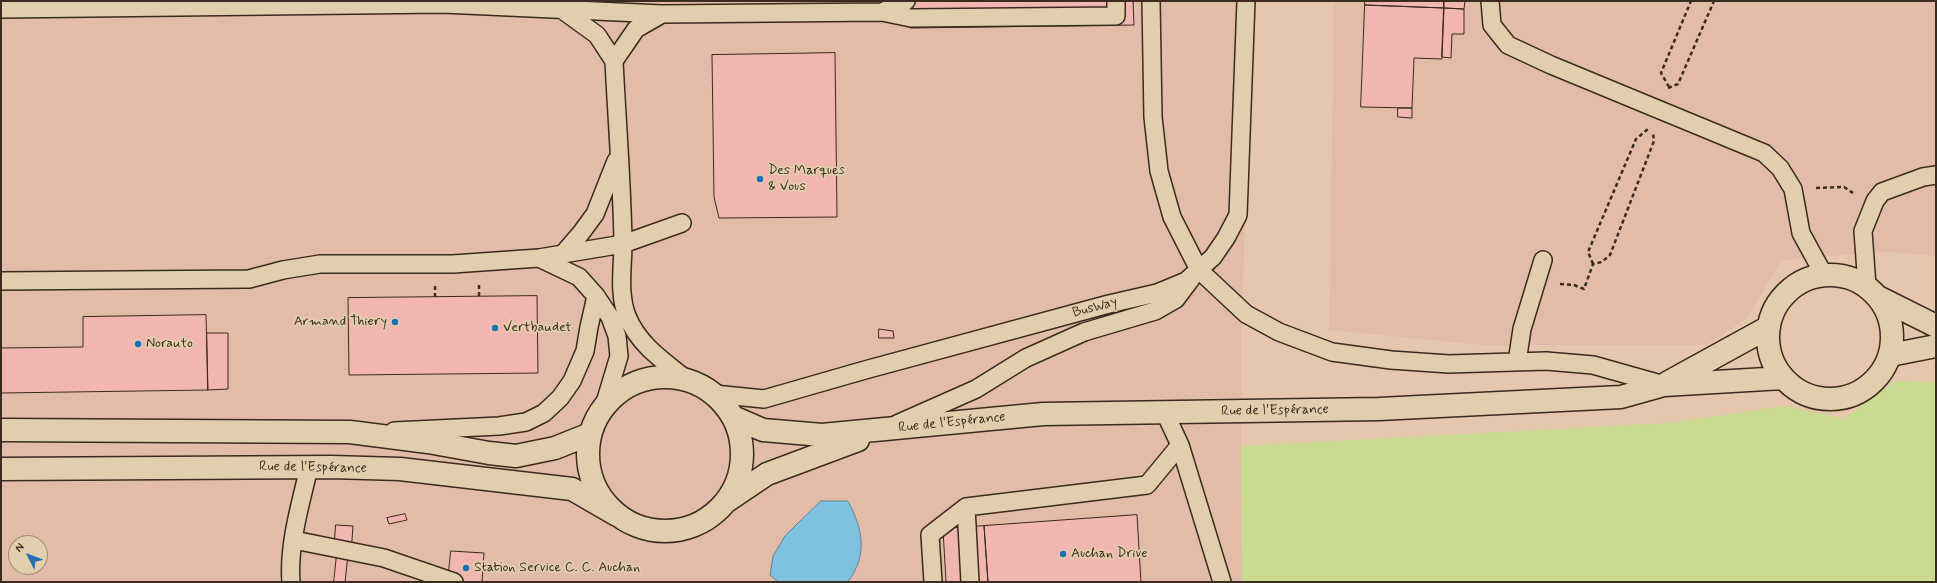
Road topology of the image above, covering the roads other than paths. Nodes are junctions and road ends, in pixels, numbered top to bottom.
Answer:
1 (906, 1) edge
2 (1116, 1) edge
3 (1151, 1) edge
4 (1246, 1) edge
5 (1490, 1) edge
6 (1, 9) edge
7 (561, 9) junction
8 (882, 12) junction
9 (662, 14) junction
10 (614, 61) junction
11 (619, 152) junction
12 (1936, 175) edge
13 (682, 223) dead end
14 (623, 244) junction
15 (562, 255) junction
16 (539, 258) junction
17 (1543, 260) dead end
18 (1199, 270) junction
19 (1824, 275) junction
20 (1, 281) edge
21 (1873, 292) junction
22 (596, 296) junction
23 (1936, 326) edge
24 (1769, 327) junction
25 (1936, 346) edge
26 (1890, 355) junction
27 (1516, 362) junction
28 (1783, 378) junction
29 (686, 379) junction
30 (1664, 385) junction
31 (714, 394) junction
32 (604, 406) junction
33 (1165, 413) junction
34 (733, 417) junction
35 (1, 430) edge
36 (885, 430) junction
37 (350, 432) junction
38 (590, 434) junction
39 (1180, 445) junction
40 (309, 467) junction
41 (1, 469) edge
42 (726, 502) junction
43 (966, 507) junction
44 (617, 515) junction
45 (294, 540) junction
46 (291, 582) edge
47 (454, 582) edge
48 (933, 582) edge
49 (970, 582) edge
50 (1222, 582) edge

1 - 8 lane
2 - 8 lane
3 - 18 lane
4 - 18 lane, BusWay
5 - 19 lane
6 - 7 lane
7 - 9 lane
7 - 10 lane
8 - 9 lane
9 - 10 lane
10 - 11 lane
11 - 14 lane
11 - 15 lane
12 - 21 lane
13 - 14 lane
14 - 15 lane
14 - 29 lane
15 - 16 lane
16 - 20 lane
16 - 22 lane
17 - 27 lane
18 - 27 lane
18 - 31 lane, BusWay
18 - 36 lane
19 - 21 street
19 - 24 street
21 - 23 street
21 - 26 street
22 - 32 lane
22 - 37 lane
24 - 28 street
24 - 30 street, Rue de l'Espérance
25 - 26 street
26 - 28 street
27 - 30 lane
28 - 30 street, Rue de l'Espérance
29 - 31 street
29 - 32 street
30 - 33 street, Rue de l'Espérance
31 - 34 street
32 - 38 street
33 - 36 street, Rue de l'Espérance
33 - 39 lane
34 - 36 street, Rue de l'Espérance
34 - 42 street
35 - 37 street
36 - 42 street, Rue de l'Espérance
37 - 38 street
38 - 44 street
39 - 43 lane
39 - 50 lane
40 - 41 street, Rue de l'Espérance
40 - 44 street, Rue de l'Espérance
40 - 45 lane
42 - 44 street, Rue de l'Espérance
43 - 48 lane
43 - 49 lane
45 - 46 lane
45 - 47 lane

